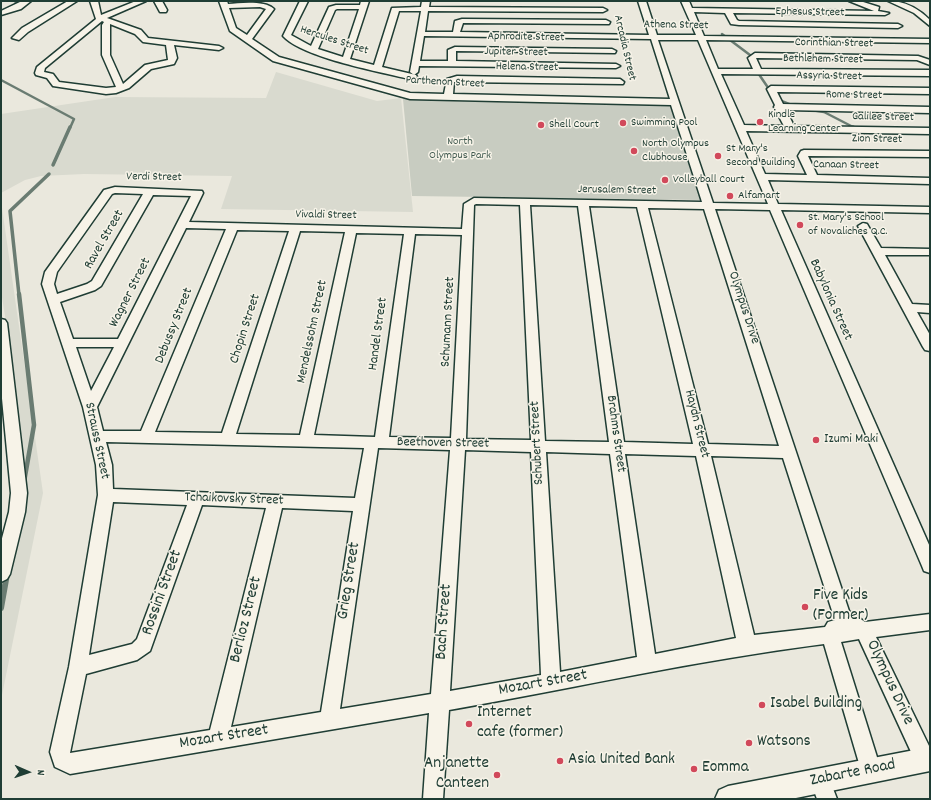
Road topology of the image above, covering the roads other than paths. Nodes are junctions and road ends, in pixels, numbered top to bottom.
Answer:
1 (27, 1) edge
2 (73, 1) edge
3 (94, 1) edge
4 (142, 1) edge
5 (158, 1) edge
6 (304, 1) edge
7 (601, 1) edge
8 (642, 1) edge
9 (853, 1) edge
10 (892, 1) edge
11 (223, 4) edge
12 (364, 4) edge
13 (426, 5) edge
14 (460, 5) edge
15 (686, 6) edge
16 (163, 10) dead end
17 (603, 10) junction
18 (728, 11) junction
19 (1, 13) edge
20 (884, 13) junction
21 (105, 20) junction
22 (606, 22) junction
23 (930, 24) edge
24 (898, 26) junction
25 (421, 34) junction
26 (456, 34) junction
27 (609, 37) junction
28 (654, 37) junction
29 (16, 38) dead end
30 (700, 38) junction
31 (248, 39) junction
32 (911, 41) junction
33 (930, 41) edge
34 (170, 44) junction
35 (219, 48) dead end
36 (313, 50) junction
37 (612, 51) junction
38 (346, 59) junction
39 (930, 63) edge
40 (416, 64) junction
41 (452, 64) junction
42 (616, 66) junction
43 (378, 68) junction
44 (758, 70) junction
45 (715, 71) junction
46 (930, 73) edge
47 (411, 86) junction
48 (121, 88) junction
49 (622, 91) junction
50 (930, 91) edge
51 (448, 96) junction
52 (675, 102) junction
53 (778, 107) junction
54 (930, 110) edge
55 (739, 128) junction
56 (790, 128) junction
57 (930, 131) edge
58 (930, 154) edge
59 (760, 177) junction
60 (814, 178) junction
61 (930, 181) edge
62 (110, 191) joint
63 (150, 191) junction
64 (198, 193) joint
65 (471, 202) joint
66 (525, 202) junction
67 (583, 203) junction
68 (642, 204) junction
69 (710, 206) junction
70 (774, 207) junction
71 (930, 210) edge
72 (183, 225) junction
73 (862, 226) dead end
74 (233, 227) junction
75 (295, 228) junction
76 (351, 229) junction
77 (410, 231) junction
78 (468, 232) junction
79 (876, 251) junction
80 (930, 252) edge
81 (52, 300) junction
82 (908, 308) junction
83 (930, 309) edge
84 (1, 323) edge
85 (67, 343) junction
86 (123, 343) junction
87 (930, 347) edge
88 (90, 407) junction
89 (97, 436) junction
90 (146, 437) junction
91 (227, 439) junction
92 (306, 441) junction
93 (376, 442) junction
94 (458, 444) junction
95 (538, 446) junction
96 (617, 448) junction
97 (702, 450) junction
98 (789, 452) junction
99 (106, 495) junction
100 (197, 498) junction
101 (276, 501) junction
102 (362, 505) junction
103 (930, 566) edge
104 (1, 574) edge
105 (842, 616) junction
106 (930, 622) edge
107 (864, 631) junction
108 (830, 635) junction
109 (747, 645) junction
110 (647, 664) junction
111 (78, 667) junction
112 (551, 683) junction
113 (439, 702) junction
114 (329, 720) junction
115 (218, 739) junction
116 (928, 759) edge
117 (62, 760) joint
118 (871, 770) junction
119 (823, 790) edge
120 (433, 799) edge
121 (728, 799) edge

1 - 19 street
2 - 29 street
3 - 21 street
4 - 21 street
5 - 16 street
6 - 36 street, Hercules Street
7 - 17 street, Arcadia Street
8 - 28 street, Olympus Drive
9 - 20 street
10 - 23 street
11 - 31 street, Parthenon Street
11 - 31 street
12 - 36 street
12 - 38 street
13 - 14 street
13 - 25 street
13 - 43 street
14 - 17 street
15 - 18 street
15 - 30 street, Babylonia Street
17 - 22 street, Arcadia Street
18 - 20 street
18 - 24 street, Ephesus Street
20 - 24 street
21 - 34 street
21 - 48 street
21 - 48 street
22 - 26 street
22 - 27 street, Arcadia Street
24 - 32 street
25 - 26 street, Athena Street
25 - 40 street
26 - 27 street, Athena Street
27 - 28 street, Athena Street
27 - 37 street, Arcadia Street
28 - 30 street, Athena Street
28 - 52 street, Olympus Drive
30 - 32 street, Athena Street
30 - 45 street, Babylonia Street
31 - 47 street, Parthenon Street
32 - 33 street, Athena Street
34 - 35 street
34 - 48 street
36 - 38 street, Hercules Street
37 - 41 street, Aphrodite Street
37 - 42 street, Arcadia Street
38 - 43 street, Hercules Street
39 - 44 street, Corinthian Street
40 - 41 street, Jupiter Street
40 - 47 street
41 - 42 street, Jupiter Street
42 - 49 street, Arcadia Street
43 - 47 street, Hercules Street
44 - 45 street, Bethlehem Street
44 - 46 street, Bethlehem Street
45 - 55 street, Babylonia Street
47 - 51 street, Parthenon Street
49 - 51 street, Parthenon Street
49 - 51 street, Helena Street
49 - 52 street, Parthenon Street
50 - 53 street, Assyria Street
52 - 69 street, Olympus Drive
53 - 54 street, Rome Street
53 - 56 street, Assyria Street
55 - 56 street, Galilee Street
55 - 59 street, Babylonia Street
56 - 57 street, Galilee Street
58 - 60 street, Zion Street
59 - 60 street, Canaan Street
59 - 70 street, Babylonia Street
60 - 61 street, Canaan Street
62 - 63 street, Verdi Street
62 - 81 street, Strauss Street
63 - 64 street, Verdi Street
63 - 81 street, Ravel Street
64 - 72 street, Wagner Street
65 - 66 street, Jerusalem Street
65 - 78 street, Schumann Street
66 - 67 street, Jerusalem Street
66 - 95 street, Schubert Street
67 - 68 street, Jerusalem Street
67 - 96 street, Brahms Street
68 - 69 street, Jerusalem Street
68 - 97 street, Haydn Street
69 - 70 street, Jerusalem Street
69 - 98 street, Olympus Drive
70 - 71 street, Jerusalem Street
70 - 103 street, Babylonia Street
72 - 74 street, Vivaldi Street
72 - 86 street, Wagner Street
73 - 79 street
74 - 75 street, Vivaldi Street
74 - 90 street, Debussy Street
75 - 76 street, Vivaldi Street
75 - 91 street, Chopin Street
76 - 77 street, Vivaldi Street
76 - 92 street, Mendelssohn Street
77 - 78 street, Vivaldi Street
77 - 93 street, Handel Street
78 - 94 street, Schumann Street
79 - 80 street
79 - 82 street
81 - 85 street, Strauss Street
82 - 83 street
82 - 87 street
84 - 104 street
85 - 86 street
85 - 88 street, Strauss Street
86 - 88 street, Wagner Street
88 - 89 street, Strauss Street
89 - 90 street, Beethoven Street
89 - 99 street, Strauss Street
90 - 91 street, Beethoven Street
91 - 92 street, Beethoven Street
92 - 93 street, Beethoven Street
93 - 94 street, Beethoven Street
93 - 102 street, Grieg Street
94 - 95 street, Beethoven Street
94 - 113 street, Bach Street
95 - 96 street, Beethoven Street
95 - 112 street, Schubert Street
96 - 97 street, Beethoven Street
96 - 110 street, Brahms Street
97 - 98 street, Beethoven Street
97 - 109 street, Haydn Street
98 - 105 street, Olympus Drive
99 - 100 street, Tchaikovsky Street
99 - 111 street, Strauss Street
100 - 101 street, Tchaikovsky Street
100 - 111 street, Rossini Street
101 - 102 street, Tchaikovsky Street
101 - 115 street, Berlioz Street
102 - 114 street, Grieg Street
105 - 107 street, Olympus Drive
105 - 108 street
106 - 107 street, Mozart Street
107 - 108 street, Mozart Street
107 - 116 street, Olympus Drive
108 - 109 street, Mozart Street
108 - 118 street
109 - 110 street, Mozart Street
110 - 112 street, Mozart Street
111 - 117 street, Strauss Street
112 - 113 street, Mozart Street
113 - 114 street, Mozart Street
113 - 120 street, Bach Street
114 - 115 street, Mozart Street
115 - 117 street, Mozart Street
116 - 118 main road, Zabarte Road
118 - 119 main road, Zabarte Road
119 - 121 main road, Zabarte Road

